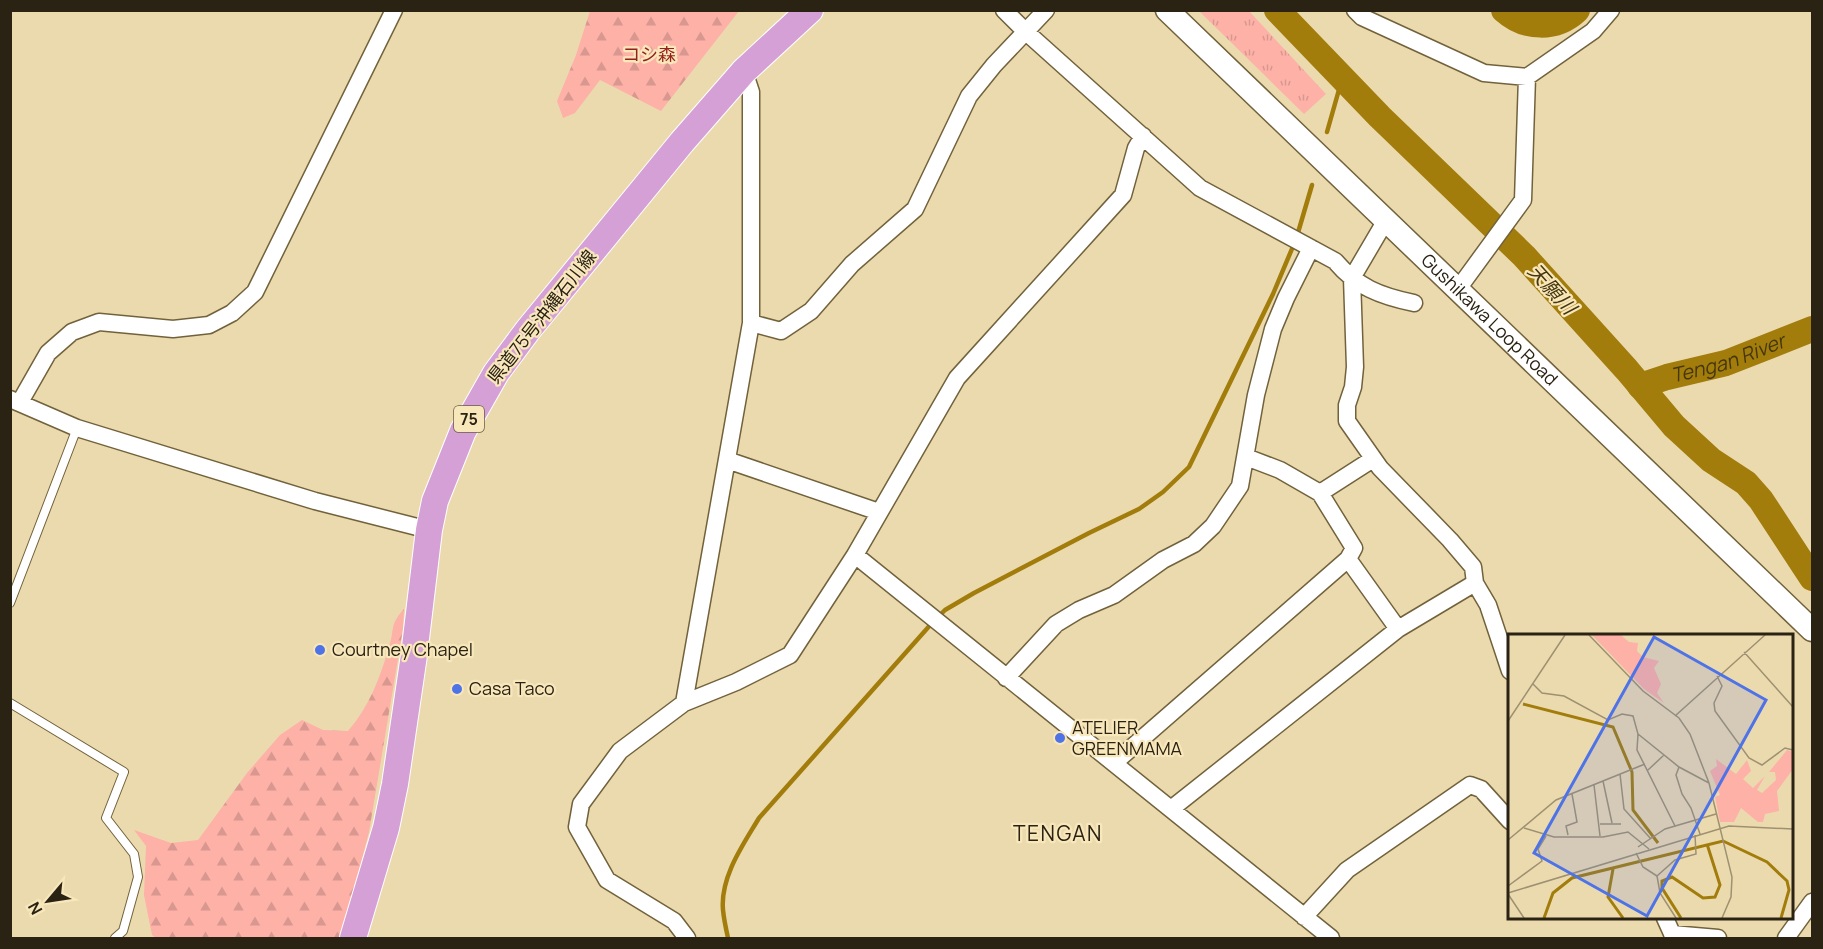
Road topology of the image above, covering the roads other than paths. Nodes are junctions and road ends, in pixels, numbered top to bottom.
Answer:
1 (394, 10) edge
2 (810, 10) edge
3 (1004, 10) edge
4 (1046, 10) edge
5 (1167, 10) edge
6 (1355, 10) edge
7 (1611, 10) edge
8 (1025, 32) junction
9 (744, 70) junction
10 (1527, 77) junction
11 (1143, 136) junction
12 (1386, 220) junction
13 (1311, 248) junction
14 (1352, 278) junction
15 (1458, 289) junction
16 (1413, 303) dead end
17 (751, 323) junction
18 (15, 401) edge
19 (77, 428) junction
20 (1246, 457) junction
21 (1373, 459) junction
22 (727, 460) junction
23 (1320, 493) junction
24 (879, 512) junction
25 (429, 530) junction
26 (855, 555) junction
27 (1348, 559) junction
28 (1475, 583) junction
29 (10, 603) edge
30 (1398, 629) junction
31 (1812, 630) edge
32 (1508, 668) edge
33 (1006, 678) junction
34 (10, 703) edge
35 (684, 703) junction
36 (1114, 763) junction
37 (1171, 809) junction
38 (1508, 821) edge
39 (1812, 902) edge
40 (1304, 917) junction
41 (1665, 919) edge
42 (1673, 936) edge
43 (115, 939) edge
44 (353, 939) edge
45 (687, 939) edge
46 (1331, 939) edge
47 (1718, 939) edge
48 (1786, 939) edge

1 - 18 street
2 - 9 main road, 県道75号沖縄石川線 / 75
3 - 8 street
4 - 8 street
5 - 12 main road, Gushikawa Loop Road
6 - 10 street
7 - 10 street
8 - 11 street
8 - 17 street
9 - 17 street
9 - 25 main road, 県道75号沖縄石川線 / 75
10 - 15 street
11 - 13 street
11 - 24 street
12 - 14 street
12 - 15 main road, Gushikawa Loop Road
13 - 14 street
13 - 20 street
14 - 16 street
14 - 21 street
15 - 31 main road, Gushikawa Loop Road
17 - 22 street
18 - 19 street
19 - 25 street
19 - 29 lane
20 - 23 street
20 - 33 street
21 - 23 street
21 - 28 street
22 - 24 street
22 - 35 street
23 - 27 street
24 - 26 street
25 - 44 main road, 県道75号沖縄石川線 / 75
26 - 33 street
26 - 35 street
27 - 30 street
27 - 36 street
28 - 30 street
28 - 32 street
30 - 37 street
33 - 36 street
34 - 43 lane
35 - 45 street
36 - 37 street
37 - 40 street
38 - 40 street
39 - 48 street
40 - 46 street
41 - 42 street
42 - 47 street

